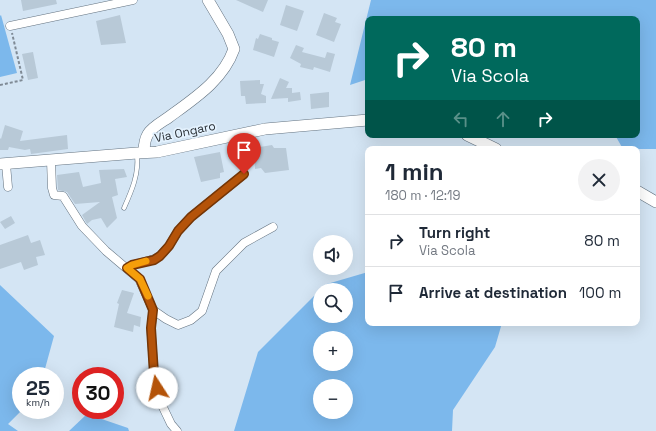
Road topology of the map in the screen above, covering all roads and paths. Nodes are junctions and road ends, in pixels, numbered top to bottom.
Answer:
1 (133, 0) edge
2 (208, 0) edge
3 (10, 26) joint
4 (0, 85) edge
5 (365, 120) edge
6 (473, 138) edge
7 (490, 146) edge
8 (140, 153) junction
9 (50, 161) junction
10 (3, 164) edge
11 (244, 174) dead end
12 (8, 187) dead end
13 (640, 193) edge
14 (656, 202) edge
15 (124, 208) dead end
16 (273, 227) dead end
17 (127, 268) junction
18 (153, 310) junction
19 (177, 431) edge

1 - 3 street
2 - 8 main road
3 - 4 path
5 - 8 main road, Via Ongaro
6 - 7 main road
8 - 9 main road, Via Ongaro
8 - 15 lane
9 - 10 main road, Via Ongaro
9 - 17 street
10 - 12 street, Via Ongaro
11 - 17 street
13 - 14 main road
16 - 18 street
17 - 18 street
18 - 19 street

